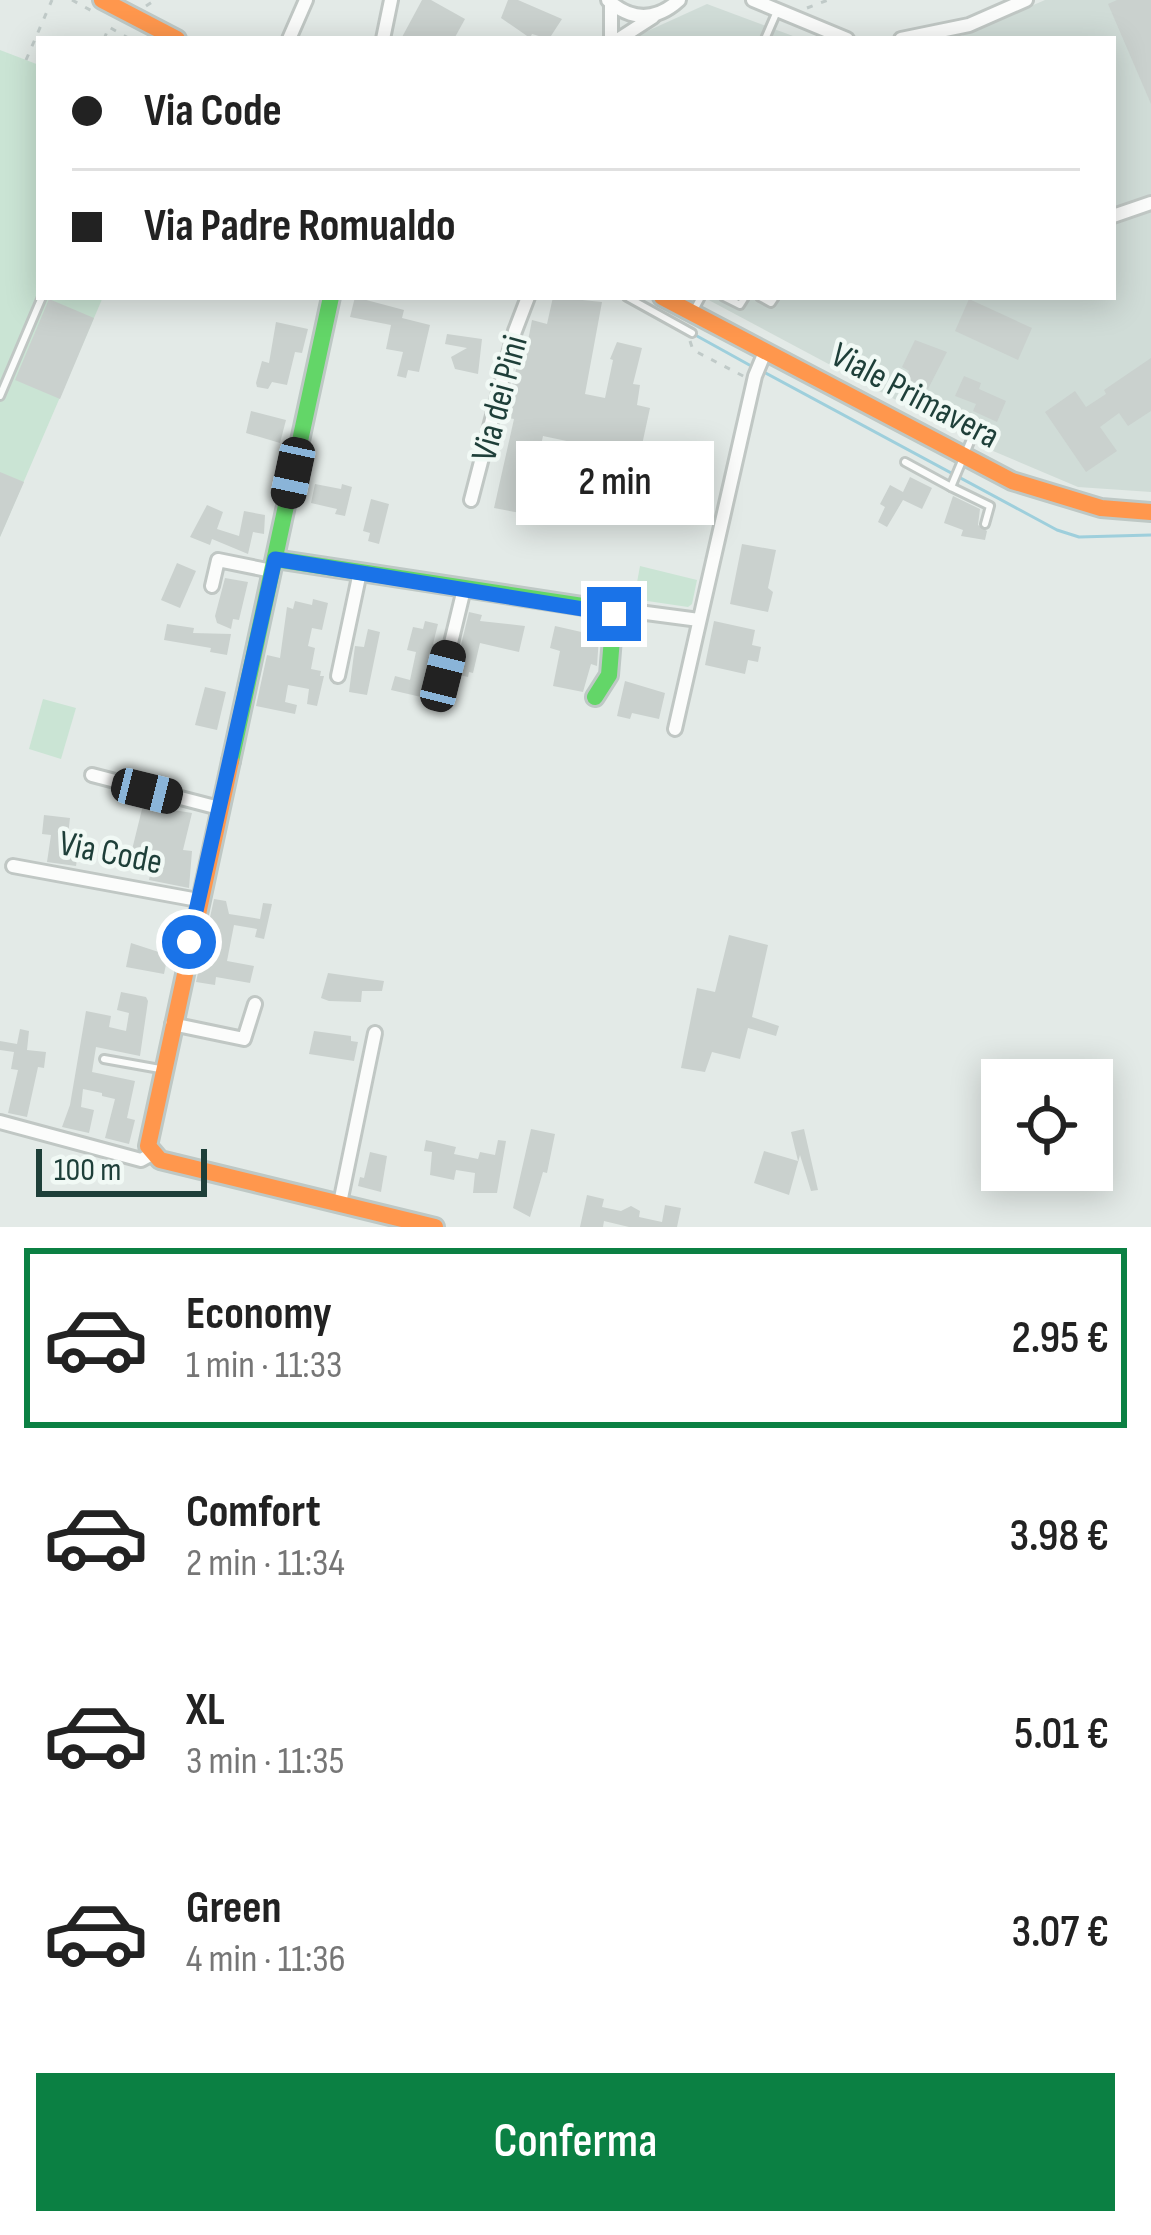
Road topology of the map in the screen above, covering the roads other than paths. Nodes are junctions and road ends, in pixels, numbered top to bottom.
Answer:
1 (102, 0) edge
2 (306, 0) edge
3 (391, 0) edge
4 (679, 0) edge
5 (753, 0) edge
6 (1026, 0) edge
7 (610, 2) edge
8 (999, 5) edge
9 (778, 9) junction
10 (657, 14) junction
11 (962, 33) edge
12 (171, 36) edge
13 (290, 36) edge
14 (384, 36) edge
15 (615, 36) edge
16 (620, 36) edge
17 (766, 36) edge
18 (840, 36) edge
19 (932, 36) edge
20 (1151, 202) edge
21 (1116, 215) edge
22 (41, 300) edge
23 (330, 300) edge
24 (527, 300) edge
25 (632, 300) edge
26 (648, 300) edge
27 (697, 305) edge
28 (645, 307) junction
29 (692, 333) road end
30 (764, 355) junction
31 (0, 396) edge
32 (972, 436) dead end
33 (962, 460) junction
34 (905, 462) dead end
35 (952, 485) junction
36 (471, 500) dead end
37 (1151, 512) edge
38 (985, 524) dead end
39 (273, 565) junction
40 (360, 572) junction
41 (212, 586) dead end
42 (464, 589) junction
43 (631, 611) dead end
44 (699, 620) junction
45 (338, 676) dead end
46 (443, 676) dead end
47 (595, 697) dead end
48 (674, 729) dead end
49 (92, 775) dead end
50 (219, 808) junction
51 (13, 866) dead end
52 (198, 901) junction
53 (254, 1004) dead end
54 (172, 1024) junction
55 (375, 1033) dead end
56 (104, 1059) dead end
57 (164, 1070) junction
58 (0, 1122) edge
59 (152, 1154) junction
60 (340, 1203) junction
61 (435, 1227) edge

1 - 12 street
2 - 13 street
3 - 14 street
4 - 10 street
5 - 9 street
6 - 8 street
7 - 10 street
7 - 15 street
8 - 11 street
9 - 17 lane
9 - 18 street
10 - 16 street
11 - 19 street
20 - 21 street
22 - 31 lane
23 - 39 street, Via Code
24 - 36 street, Via dei Pini
25 - 28 lane
26 - 28 lane
27 - 30 street, Viale Primavera
28 - 29 lane
30 - 33 street, Viale Primavera
30 - 44 street
32 - 33 lane
33 - 35 lane
33 - 37 street, Viale Primavera
34 - 35 lane
35 - 38 lane
39 - 40 street
39 - 41 street
39 - 50 street, Via Code
40 - 42 street
40 - 45 street
42 - 46 street
42 - 47 street
43 - 44 street
44 - 48 street
49 - 50 street, Via Code
50 - 52 street, Via Code
51 - 52 street, Via Code
52 - 54 street, Via Code
53 - 54 street
54 - 57 street, Via Code
55 - 60 street
56 - 57 lane
57 - 59 street, Via Code
58 - 59 street
59 - 60 street
60 - 61 street

